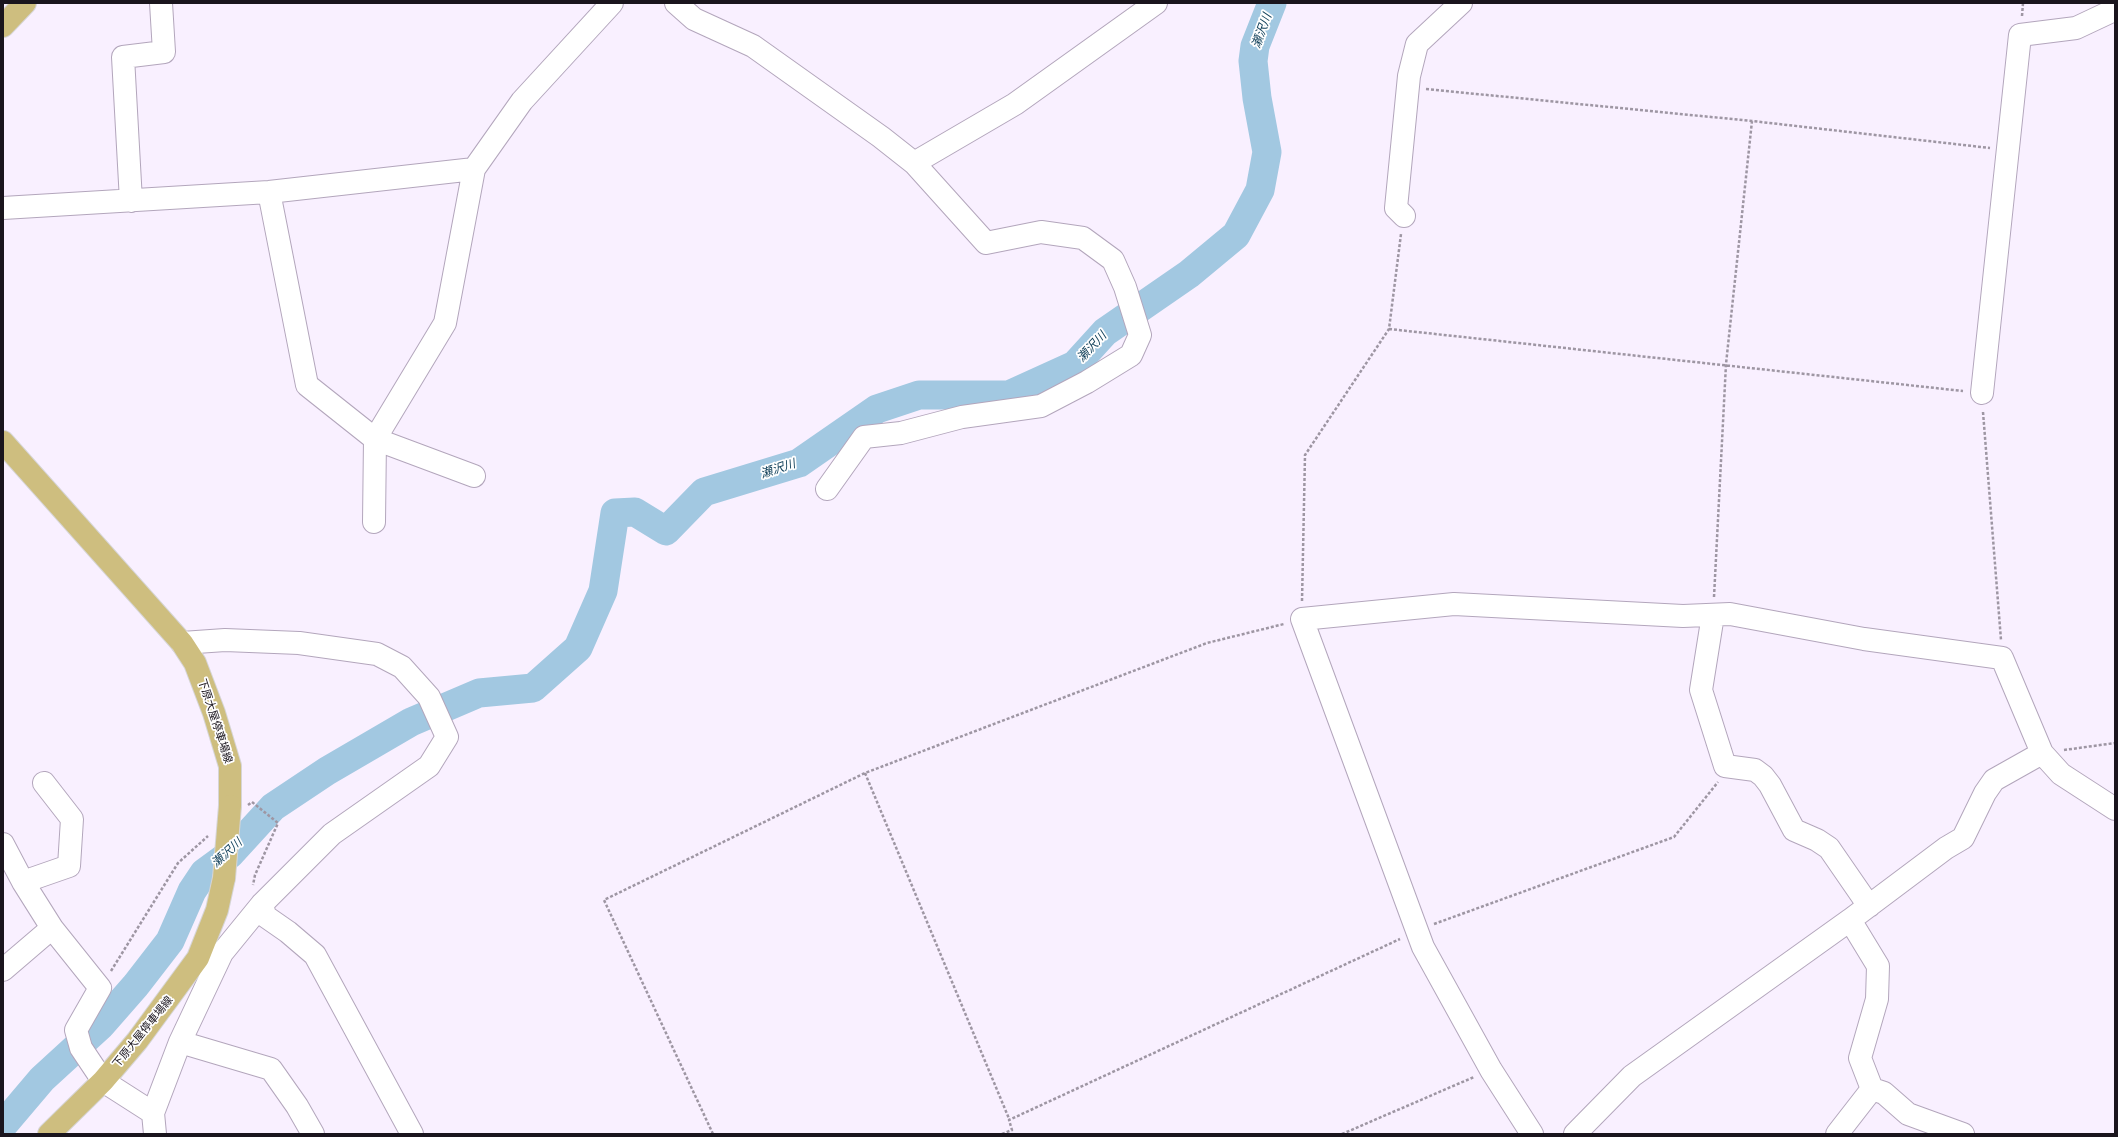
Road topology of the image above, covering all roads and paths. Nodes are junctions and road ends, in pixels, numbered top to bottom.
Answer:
1 (25, 3) edge
2 (161, 3) edge
3 (612, 3) edge
4 (676, 3) edge
5 (1156, 3) edge
6 (1461, 3) edge
7 (2115, 7) edge
8 (3, 26) edge
9 (1420, 89) dead end
10 (1752, 121) junction
11 (2008, 150) junction
12 (914, 163) junction
13 (474, 169) junction
14 (269, 192) junction
15 (130, 201) junction
16 (3, 208) edge
17 (1404, 216) joint
18 (1389, 329) junction
19 (1726, 364) junction
20 (1982, 393) junction
21 (376, 439) junction
22 (3, 442) edge
23 (474, 476) dead end
24 (827, 489) dead end
25 (374, 522) dead end
26 (1713, 614) junction
27 (1302, 619) junction
28 (182, 643) junction
29 (2002, 658) junction
30 (2115, 743) edge
31 (2042, 753) junction
32 (1725, 766) junction
33 (865, 773) junction
34 (44, 783) dead end
35 (238, 806) junction
36 (2115, 809) edge
37 (211, 834) dead end
38 (6, 856) edge
39 (23, 882) junction
40 (262, 904) junction
41 (1869, 906) junction
42 (1850, 920) junction
43 (52, 928) junction
44 (1418, 931) junction
45 (3, 970) edge
46 (100, 988) junction
47 (180, 1042) junction
48 (1491, 1070) junction
49 (103, 1081) junction
50 (1872, 1090) junction
51 (1010, 1120) junction
52 (154, 1124) edge
53 (1910, 1124) edge
54 (1012, 1130) junction
55 (49, 1134) edge
56 (313, 1134) edge
57 (412, 1134) edge
58 (713, 1134) edge
59 (1002, 1134) edge
60 (1013, 1134) edge
61 (1342, 1134) edge
62 (1532, 1134) edge
63 (1575, 1134) edge
64 (1837, 1134) edge
65 (1963, 1134) edge

1 - 8 main road
2 - 15 street
3 - 13 street
4 - 12 street
5 - 12 street
6 - 17 street
7 - 11 street
9 - 10 path
10 - 11 path
10 - 19 path
11 - 20 street
12 - 24 street
13 - 14 street
13 - 21 street
14 - 15 street
14 - 21 street
15 - 16 street
17 - 18 path
18 - 19 path
18 - 27 path
19 - 20 path
19 - 26 path
20 - 29 path
21 - 23 street
21 - 25 street
22 - 28 main road, 下原大屋停車場線
26 - 27 street
26 - 29 street
26 - 32 street
27 - 33 path
27 - 44 street
28 - 35 main road, 下原大屋停車場線
28 - 40 street
29 - 31 street
30 - 31 path
31 - 36 street
31 - 41 street
32 - 41 street
32 - 44 path
33 - 51 path
33 - 58 path
34 - 39 street
35 - 40 path
35 - 49 main road, 下原大屋停車場線, bridge
37 - 46 path
38 - 39 street
39 - 43 street
40 - 47 street
40 - 57 street
41 - 42 street
42 - 50 street
42 - 63 street
43 - 45 street
43 - 46 street
44 - 48 street
44 - 51 path
46 - 49 street
47 - 52 street
47 - 56 street
48 - 61 path
48 - 62 street
49 - 52 street
49 - 55 main road, 下原大屋停車場線
50 - 53 street
50 - 64 street
51 - 54 path
53 - 65 street
54 - 59 path
54 - 60 path

